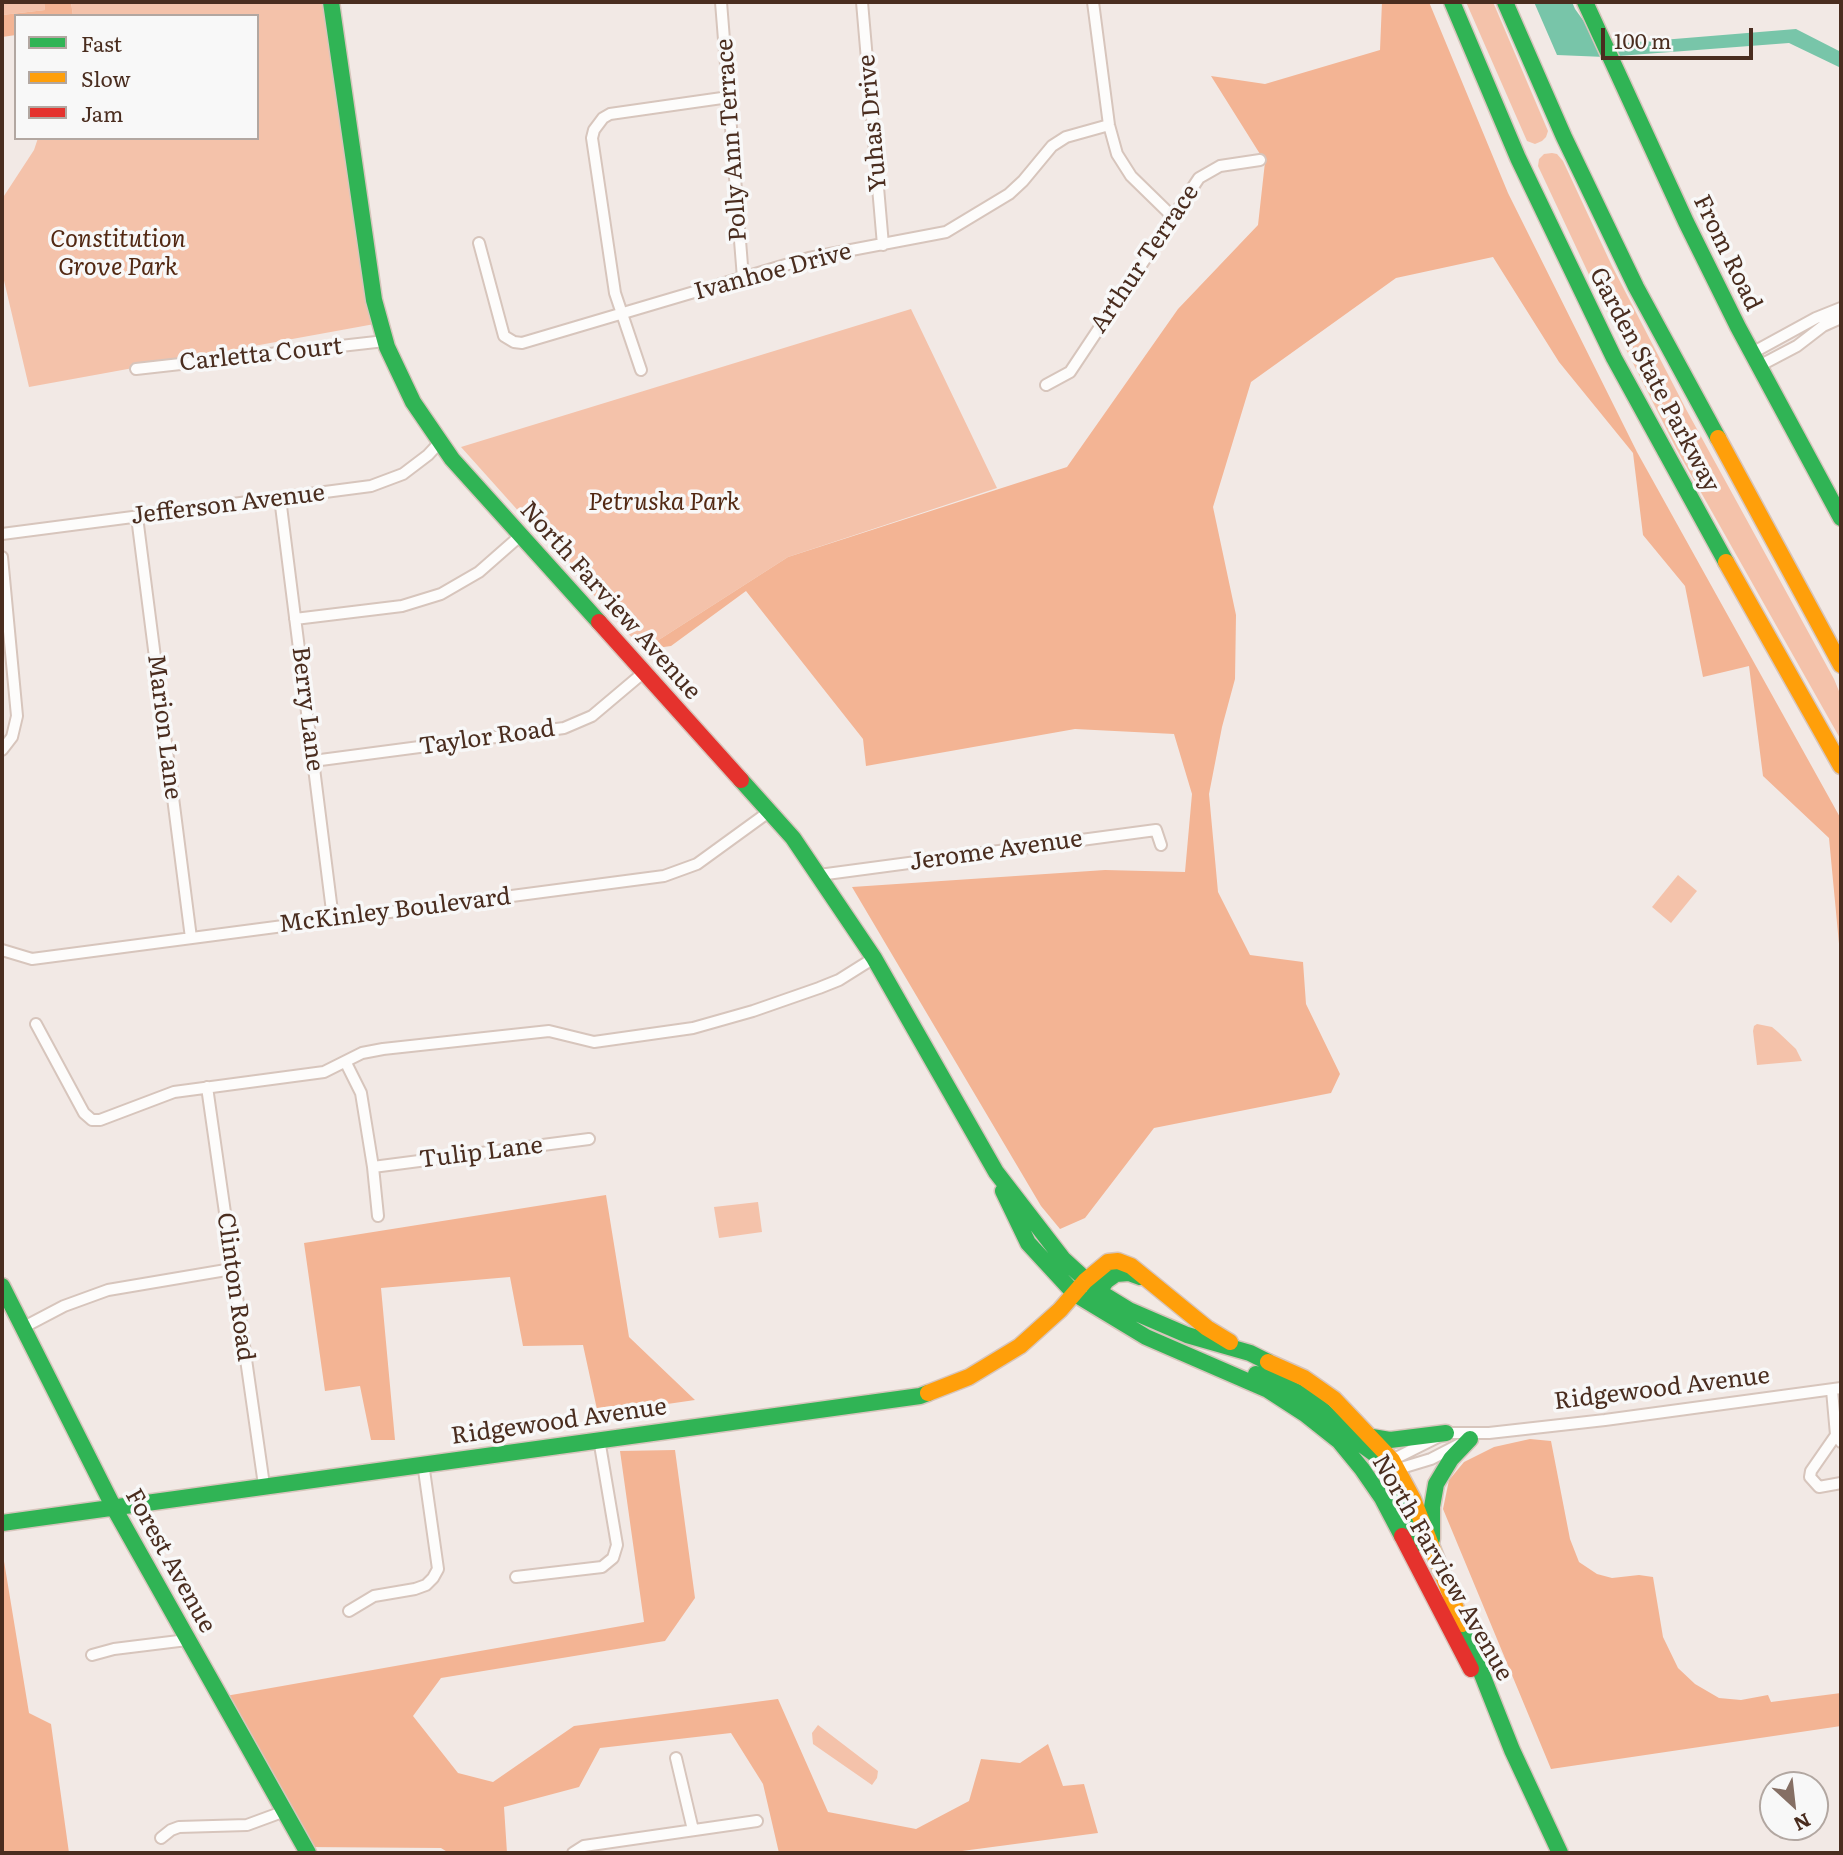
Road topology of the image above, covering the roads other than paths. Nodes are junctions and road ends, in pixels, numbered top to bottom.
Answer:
1 (331, 2) edge
2 (721, 2) edge
3 (862, 2) edge
4 (1093, 2) edge
5 (1452, 2) edge
6 (1505, 2) edge
7 (1585, 2) edge
8 (729, 97) junction
9 (1109, 125) junction
10 (1260, 160) dead end
11 (1173, 216) junction
12 (479, 243) dead end
13 (883, 245) junction
14 (743, 278) junction
15 (1841, 308) edge
16 (621, 315) junction
17 (1841, 318) edge
18 (385, 341) junction
19 (1755, 359) junction
20 (136, 369) dead end
21 (641, 370) dead end
22 (1046, 385) dead end
23 (441, 441) junction
24 (280, 498) junction
25 (137, 517) junction
26 (1841, 518) edge
27 (2, 534) edge
28 (520, 536) junction
29 (2, 557) edge
30 (295, 619) junction
31 (1821, 628) junction
32 (1841, 655) edge
33 (1841, 665) edge
34 (643, 673) junction
35 (2, 750) edge
36 (313, 761) junction
37 (1841, 765) edge
38 (770, 811) junction
39 (1161, 845) dead end
40 (819, 874) junction
41 (334, 919) junction
42 (191, 938) junction
43 (2, 950) edge
44 (874, 958) junction
45 (36, 1024) dead end
46 (346, 1063) junction
47 (207, 1087) junction
48 (589, 1139) dead end
49 (373, 1167) junction
50 (996, 1172) junction
51 (378, 1216) dead end
52 (232, 1269) junction
53 (1146, 1279) junction
54 (1085, 1280) junction
55 (2, 1286) edge
56 (1075, 1294) junction
57 (1094, 1298) junction
58 (24, 1327) junction
59 (1250, 1353) junction
60 (1215, 1366) junction
61 (1837, 1389) edge
62 (1446, 1433) junction
63 (1489, 1433) junction
64 (1372, 1437) junction
65 (1839, 1438) edge
66 (599, 1439) junction
67 (1470, 1439) junction
68 (422, 1463) junction
69 (1394, 1465) junction
70 (1841, 1483) edge
71 (264, 1486) junction
72 (114, 1508) junction
73 (2, 1522) edge
74 (1432, 1552) junction
75 (516, 1577) dead end
76 (349, 1611) dead end
77 (187, 1640) junction
78 (1461, 1652) junction
79 (92, 1655) dead end
80 (1493, 1702) junction
81 (676, 1758) dead end
82 (285, 1811) junction
83 (757, 1821) dead end
84 (693, 1830) junction
85 (161, 1838) dead end
86 (307, 1853) edge
87 (573, 1853) edge
88 (1560, 1853) edge

1 - 18 main road, North Farview Avenue
2 - 8 street, Polly Ann Terrace
3 - 13 street, Yuhas Drive
4 - 9 street
5 - 37 main road, Garden State Parkway
6 - 31 main road, Garden State Parkway
7 - 19 main road, From Road
8 - 14 street, Polly Ann Terrace
8 - 16 street
9 - 11 street
9 - 13 street, Ivanhoe Drive
10 - 11 street, Arthur Terrace
11 - 22 street, Arthur Terrace
12 - 16 street, Ivanhoe Drive
13 - 14 street, Ivanhoe Drive
14 - 16 street, Ivanhoe Drive
15 - 19 street
16 - 21 street
17 - 19 street
18 - 20 street, Carletta Court
18 - 23 main road, North Farview Avenue
19 - 26 main road, From Road
23 - 24 street, Jefferson Avenue
23 - 28 main road, North Farview Avenue
24 - 25 street, Jefferson Avenue
24 - 30 street, Berry Lane
25 - 27 street, Jefferson Avenue
25 - 42 street, Marion Lane
28 - 30 street
28 - 34 main road, North Farview Avenue
29 - 35 street
30 - 36 street, Berry Lane
31 - 32 main road
31 - 33 main road, Garden State Parkway
34 - 36 street, Taylor Road
34 - 38 main road, North Farview Avenue
36 - 41 street, Berry Lane
38 - 40 main road, North Farview Avenue
38 - 41 street, McKinley Boulevard
39 - 40 street, Jerome Avenue
40 - 44 main road, North Farview Avenue
41 - 42 street, McKinley Boulevard
42 - 43 street, McKinley Boulevard
44 - 46 street
44 - 50 main road, North Farview Avenue
45 - 47 street
46 - 47 street
46 - 49 street
47 - 52 street, Clinton Road
48 - 49 street, Tulip Lane
49 - 51 street
50 - 54 main road, North Farview Avenue
50 - 56 main road, North Farview Avenue
52 - 58 street
52 - 71 street, Clinton Road
53 - 54 main road
53 - 57 main road
53 - 59 main road
54 - 56 main road, Ridgewood Avenue
54 - 57 main road, North Farview Avenue
55 - 58 main road, Forest Avenue
56 - 57 main road, North Farview Avenue
56 - 66 main road, Ridgewood Avenue
57 - 59 main road, North Farview Avenue
57 - 60 main road, North Farview Avenue
58 - 72 main road, Forest Avenue
59 - 64 main road, North Farview Avenue
60 - 69 main road
60 - 78 main road, North Farview Avenue
61 - 63 street, Ridgewood Avenue
61 - 65 street
62 - 63 street, Ridgewood Avenue
62 - 64 main road
62 - 69 street, Ridgewood Avenue
63 - 67 street, Ridgewood Avenue
64 - 69 main road, North Farview Avenue
65 - 70 street
66 - 68 main road, Ridgewood Avenue
66 - 75 street
67 - 69 street, Ridgewood Avenue
67 - 74 main road
68 - 71 main road, Ridgewood Avenue
68 - 76 street
69 - 74 main road, North Farview Avenue
69 - 78 main road
71 - 72 main road, Ridgewood Avenue
72 - 73 main road, Ridgewood Avenue
72 - 77 main road, Forest Avenue
74 - 80 main road, North Farview Avenue
77 - 79 street
77 - 82 main road, Forest Avenue
78 - 80 main road, North Farview Avenue
80 - 88 main road
81 - 84 street
82 - 85 street
82 - 86 main road, Forest Avenue
83 - 84 street
84 - 87 street

